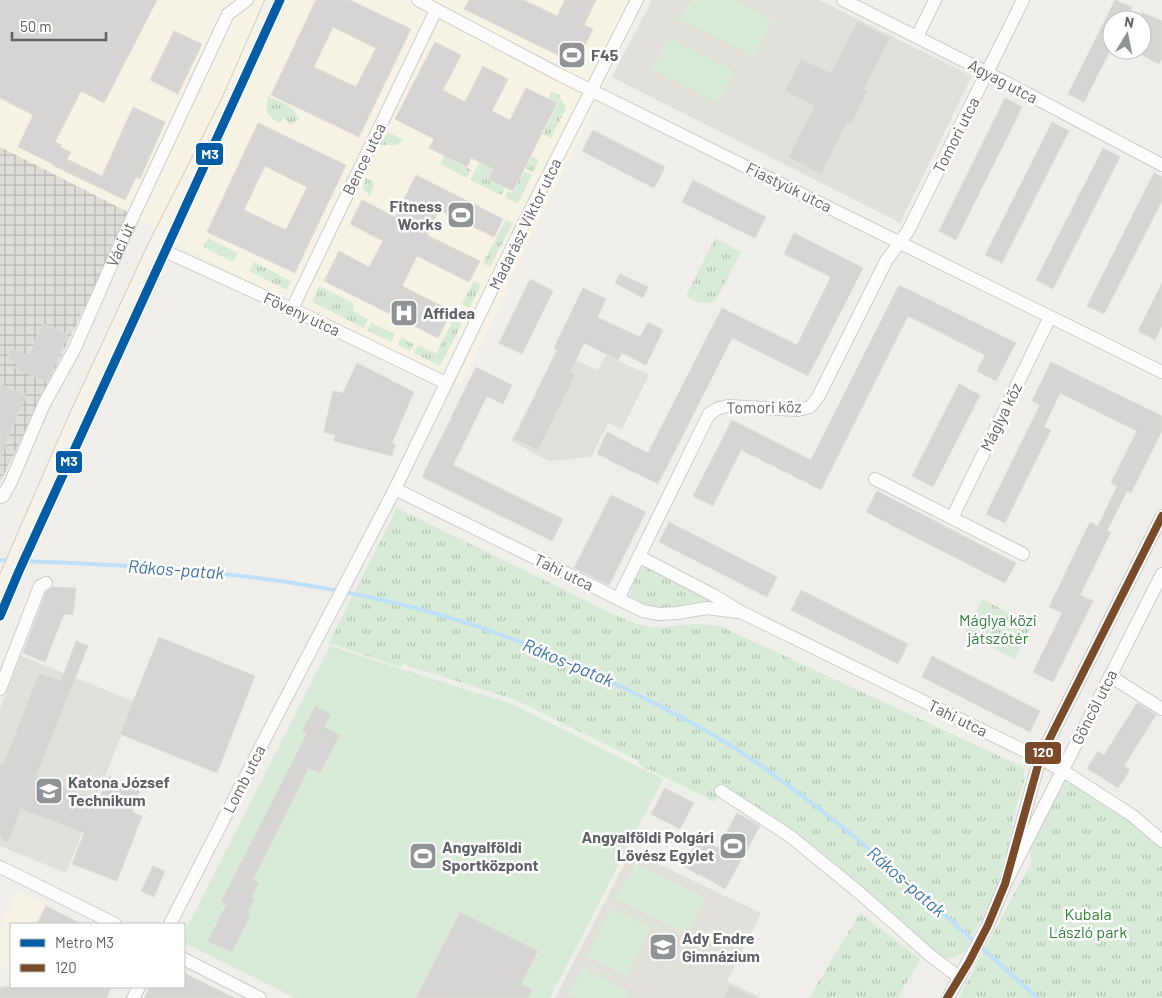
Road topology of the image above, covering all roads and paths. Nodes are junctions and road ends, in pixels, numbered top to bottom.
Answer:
1 (248, 0) edge
2 (274, 0) edge
3 (418, 0) edge
4 (636, 0) edge
5 (844, 0) edge
6 (935, 0) edge
7 (1024, 0) edge
8 (436, 10) junction
9 (917, 37) junction
10 (988, 73) junction
11 (560, 75) junction
12 (591, 90) junction
13 (580, 110) junction
14 (1162, 165) edge
15 (899, 242) junction
16 (156, 247) junction
17 (292, 309) junction
18 (1050, 317) junction
19 (1162, 372) edge
20 (446, 383) junction
21 (875, 479) dead end
22 (395, 489) junction
23 (1, 496) edge
24 (1162, 516) edge
25 (952, 518) junction
26 (1023, 554) dead end
27 (640, 556) junction
28 (1162, 574) edge
29 (5, 575) edge
30 (46, 583) dead end
31 (0, 595) edge
32 (618, 599) junction
33 (743, 613) junction
34 (319, 635) joint
35 (1110, 676) junction
36 (0, 689) edge
37 (1162, 709) edge
38 (1040, 758) junction
39 (1062, 770) junction
40 (721, 791) dead end
41 (1162, 841) edge
42 (0, 867) edge
43 (1005, 884) junction
44 (112, 923) edge
45 (171, 923) edge
46 (185, 960) edge
47 (960, 978) junction
48 (948, 997) edge
49 (260, 998) edge

1 - 23 street, Váci út
2 - 16 main road
3 - 8 street, Fiastyúk utca
4 - 12 street, Madarász Viktor utca
5 - 9 street, Agyag utca
6 - 9 street
7 - 10 street, Tomori utca
8 - 11 street, Fiastyúk utca
8 - 17 street, Bence utca
9 - 10 street, Agyag utca
10 - 14 street, Agyag utca
10 - 15 street, Tomori utca
11 - 12 street, Fiastyúk utca
11 - 13 street
12 - 13 street, Madarász Viktor utca
12 - 15 street, Fiastyúk utca
13 - 20 street, Madarász Viktor utca
15 - 18 street, Fiastyúk utca
15 - 27 street, Tomori köz
16 - 17 street, Föveny utca
16 - 29 main road
17 - 20 street, Föveny utca
18 - 19 street, Fiastyúk utca
18 - 25 street, Máglya köz
20 - 22 street, Madarász Viktor utca
21 - 25 street
22 - 32 street, Tahi utca
22 - 34 street, Madarász Viktor utca
24 - 38 street, Göncöl utca
25 - 26 street
27 - 32 street, Tomori köz
27 - 33 street, Tahi utca
28 - 35 street, Göncöl utca
29 - 31 main road
30 - 36 street
32 - 33 street, Tahi utca
33 - 38 street, Tahi utca
34 - 45 street, Lomb utca
35 - 37 street
35 - 39 street, Göncöl utca
38 - 39 street, Tahi utca
38 - 43 street, Göncöl utca
39 - 41 street, Tahi utca
39 - 43 street, Göncöl utca
40 - 47 street
42 - 44 street
43 - 47 street
46 - 49 street
47 - 48 street

